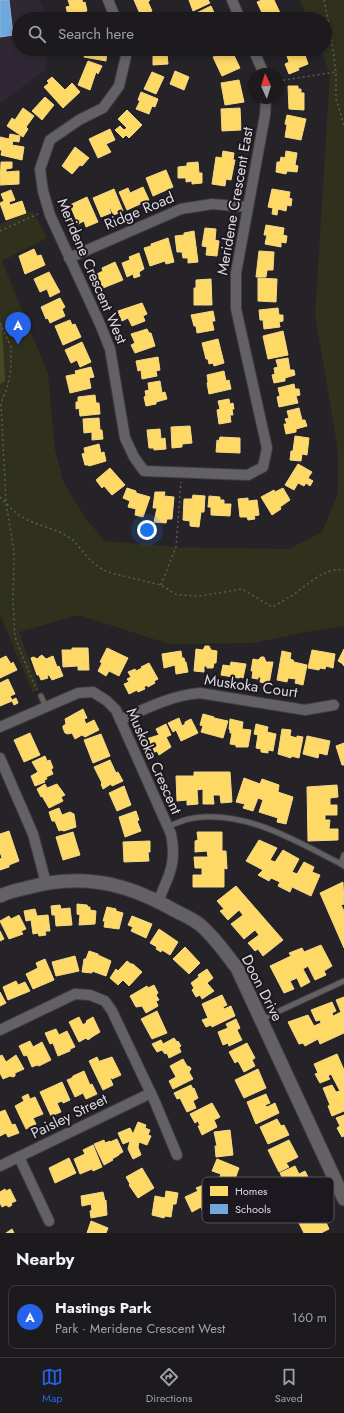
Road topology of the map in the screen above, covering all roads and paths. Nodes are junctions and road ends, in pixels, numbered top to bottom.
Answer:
1 (108, 0) edge
2 (232, 0) edge
3 (324, 0) edge
4 (113, 12) edge
5 (237, 12) edge
6 (326, 12) edge
7 (332, 43) edge
8 (126, 56) edge
9 (256, 56) edge
10 (261, 68) edge
11 (336, 72) junction
12 (284, 80) edge
13 (266, 104) edge
14 (344, 125) edge
15 (248, 207) junction
16 (38, 214) dead end
17 (0, 231) edge
18 (69, 258) junction
19 (0, 323) edge
20 (210, 473) joint
21 (181, 482) dead end
22 (0, 497) edge
23 (6, 503) junction
24 (344, 570) edge
25 (161, 585) junction
26 (41, 696) joint
27 (334, 705) dead end
28 (46, 707) junction
29 (120, 720) junction
30 (0, 727) edge
31 (0, 758) edge
32 (167, 827) junction
33 (344, 855) edge
34 (343, 865) edge
35 (46, 883) junction
36 (0, 896) edge
37 (158, 901) junction
38 (344, 981) edge
39 (261, 1019) junction
40 (0, 1030) edge
41 (151, 1093) junction
42 (177, 1154) dead end
43 (19, 1156) junction
44 (0, 1166) edge
45 (341, 1185) edge
46 (344, 1199) edge
47 (49, 1221) dead end

1 - 4 street
2 - 5 street
3 - 6 path
7 - 11 path
8 - 18 street, Meridene Crescent West
9 - 10 street
11 - 12 path
11 - 14 path
13 - 15 street, Meridene Crescent East
15 - 18 street, Ridge Road
15 - 20 street, Meridene Crescent East
16 - 17 path
18 - 20 street, Meridene Crescent West
19 - 23 path
21 - 25 path
22 - 23 path
23 - 25 path
23 - 26 path
24 - 25 path
26 - 28 lane
27 - 29 street, Muskoka Court
28 - 29 street, Muskoka Crescent
28 - 30 street, Muskoka Crescent
29 - 32 street, Muskoka Crescent
31 - 35 street
32 - 34 lane
32 - 37 street, Muskoka Crescent
33 - 34 lane
35 - 36 street, Doon Drive
35 - 37 street, Doon Drive
37 - 39 street, Doon Drive
38 - 39 lane
39 - 45 street, Doon Drive
40 - 41 street
41 - 42 street
41 - 43 street, Paisley Street
43 - 44 street, Paisley Street
43 - 47 street
45 - 46 street, Doon Drive

